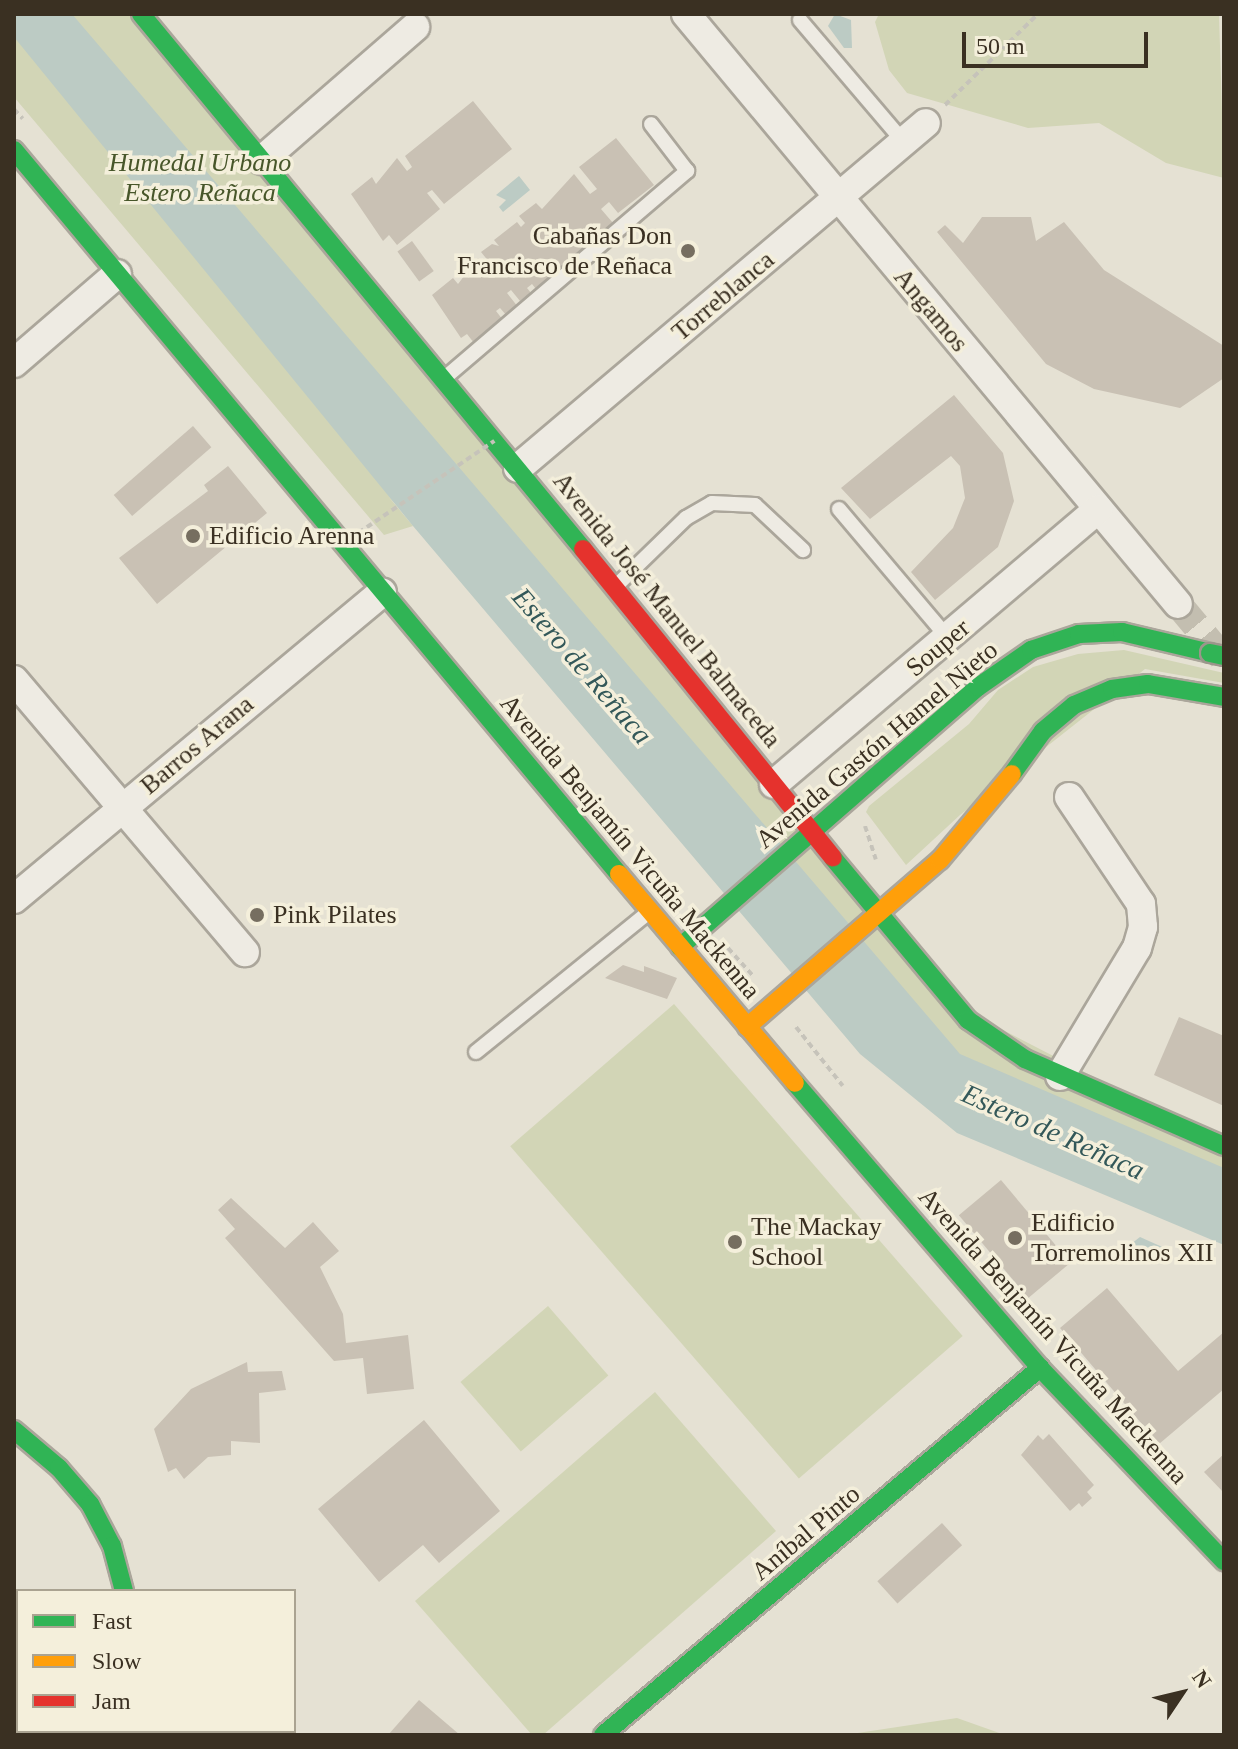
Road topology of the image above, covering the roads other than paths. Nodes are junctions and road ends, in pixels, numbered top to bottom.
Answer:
1 (141, 14) edge
2 (686, 14) edge
3 (800, 20) dead end
4 (415, 27) dead end
5 (926, 123) road end
6 (651, 124) dead end
7 (904, 142) junction
8 (14, 150) edge
9 (262, 160) junction
10 (838, 200) junction
11 (117, 274) junction
12 (14, 363) edge
13 (444, 379) junction
14 (518, 468) junction
15 (839, 509) dead end
16 (1098, 509) junction
17 (803, 550) dead end
18 (615, 587) junction
19 (382, 592) junction
20 (1178, 604) tunnel mouth
21 (949, 639) junction
22 (1217, 654) edge
23 (14, 680) edge
24 (1224, 697) edge
25 (774, 784) junction
26 (1069, 797) dead end
27 (122, 808) junction
28 (814, 833) junction
29 (14, 899) edge
30 (650, 912) junction
31 (880, 915) junction
32 (680, 947) junction
33 (245, 952) dead end
34 (747, 1027) junction
35 (476, 1052) dead end
36 (1060, 1076) junction
37 (1224, 1146) edge
38 (1040, 1368) junction
39 (14, 1430) edge
40 (1224, 1561) edge
41 (123, 1589) edge
42 (603, 1735) edge

1 - 9 main road, Avenida José Manuel Balmaceda
2 - 10 street, Angamos
3 - 7 lane
4 - 9 street
5 - 7 street, Torreblanca
6 - 13 lane
7 - 10 street, Torreblanca
8 - 11 main road, Avenida Benjamín Vicuña Mackenna
9 - 13 main road, Avenida José Manuel Balmaceda
10 - 14 street, Torreblanca
10 - 16 street, Angamos
11 - 12 street
11 - 19 main road, Avenida Benjamín Vicuña Mackenna
13 - 14 main road, Avenida José Manuel Balmaceda
14 - 18 main road, Avenida José Manuel Balmaceda
15 - 21 lane
16 - 20 street, Angamos
16 - 21 street, Souper
17 - 18 lane
18 - 25 main road, Avenida José Manuel Balmaceda
19 - 27 street, Barros Arana
19 - 30 main road, Avenida Benjamín Vicuña Mackenna
21 - 25 street, Souper
22 - 28 main road, Avenida Gastón Hamel Nieto
23 - 27 street
24 - 31 main road
25 - 28 main road, Avenida José Manuel Balmaceda
26 - 36 street
27 - 29 street, Barros Arana
27 - 33 street
28 - 31 main road, Avenida José Manuel Balmaceda
28 - 32 main road, Avenida Gastón Hamel Nieto
30 - 32 main road, Avenida Benjamín Vicuña Mackenna
30 - 35 lane
31 - 34 main road
31 - 36 main road, Avenida José Manuel Balmaceda
32 - 34 main road, Avenida Benjamín Vicuña Mackenna
34 - 38 main road, Avenida Benjamín Vicuña Mackenna
36 - 37 main road, Avenida José Manuel Balmaceda
38 - 40 main road, Avenida Benjamín Vicuña Mackenna
38 - 42 main road, Aníbal Pinto
39 - 41 main road

